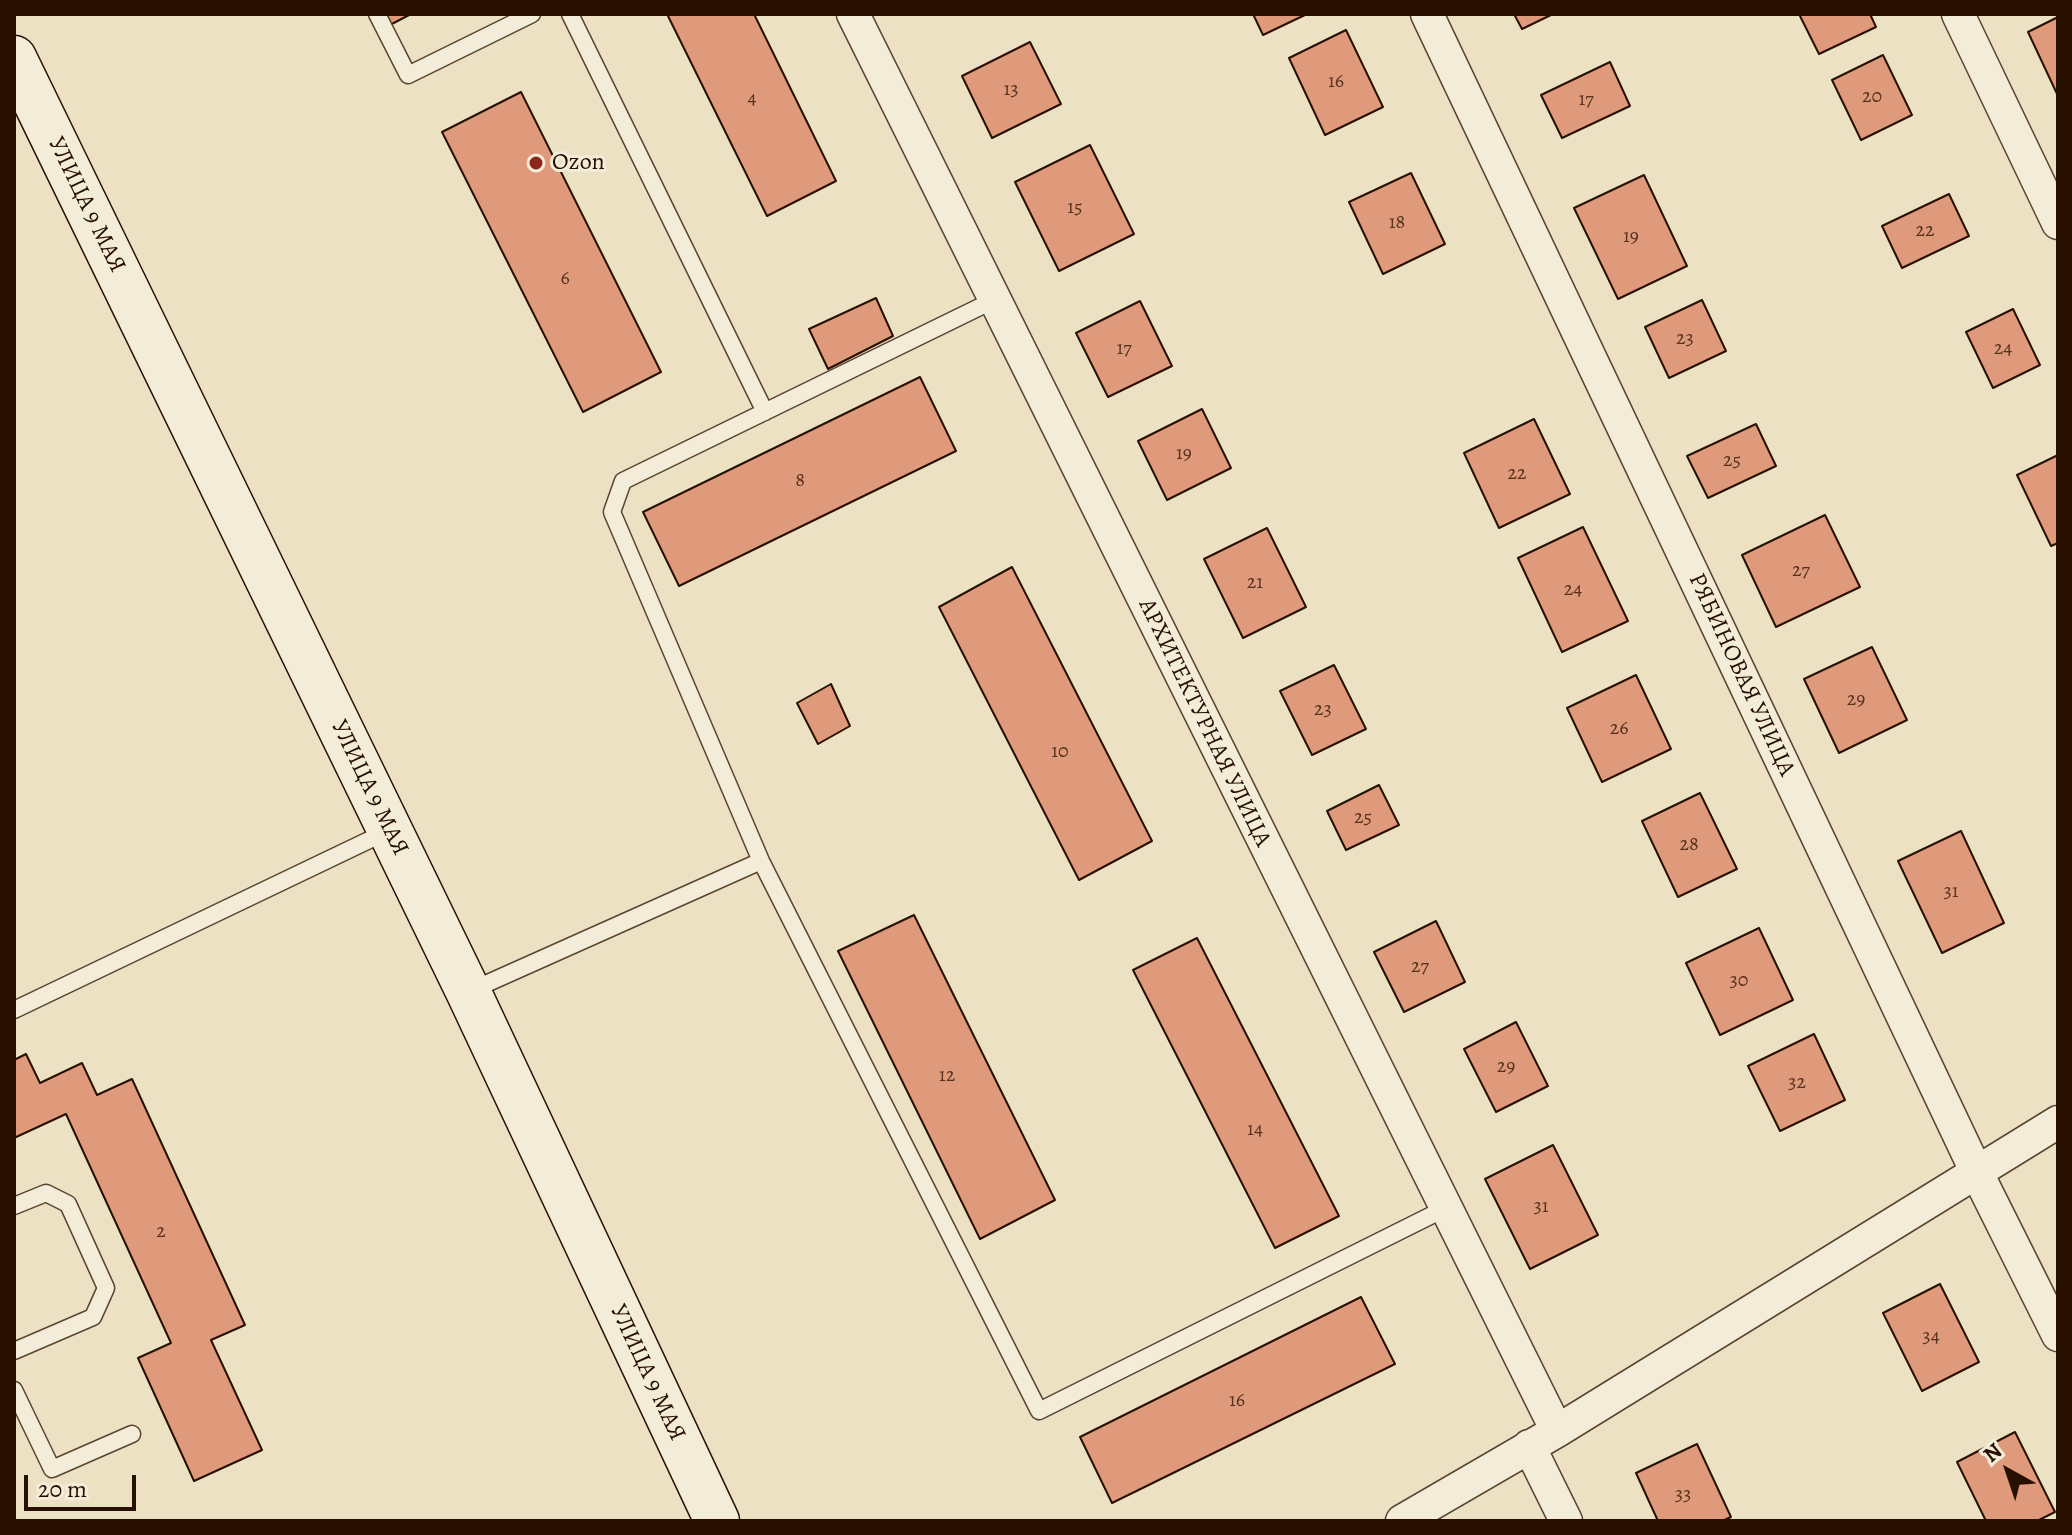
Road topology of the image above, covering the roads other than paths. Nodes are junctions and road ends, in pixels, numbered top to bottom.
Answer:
1 (377, 14) edge
2 (532, 14) edge
3 (570, 14) edge
4 (853, 14) edge
5 (1427, 14) edge
6 (1958, 14) edge
7 (14, 58) edge
8 (2058, 223) edge
9 (994, 300) junction
10 (765, 412) junction
11 (390, 830) junction
12 (761, 861) junction
13 (468, 991) junction
14 (14, 1010) edge
15 (2058, 1122) edge
16 (1977, 1173) junction
17 (14, 1206) edge
18 (1446, 1208) junction
19 (2058, 1335) edge
20 (14, 1351) edge
21 (14, 1390) edge
22 (132, 1434) dead end
23 (1543, 1438) junction
24 (717, 1521) edge
25 (1402, 1521) edge
26 (1566, 1521) edge

1 - 2 lane
3 - 10 lane
4 - 9 street, АРХИТЕКТУРНАЯ УЛИЦА
5 - 16 street, РЯБИНОВАЯ УЛИЦА
6 - 8 street
7 - 11 main road, УЛИЦА 9 МАЯ
9 - 10 lane
9 - 18 street, АРХИТЕКТУРНАЯ УЛИЦА
10 - 12 lane
11 - 13 main road, УЛИЦА 9 МАЯ
11 - 14 lane
12 - 13 lane
12 - 18 lane
13 - 24 main road, УЛИЦА 9 МАЯ
15 - 16 street
16 - 19 street, РЯБИНОВАЯ УЛИЦА
16 - 23 street
17 - 20 lane
18 - 23 street, АРХИТЕКТУРНАЯ УЛИЦА
21 - 22 lane
23 - 25 street
23 - 26 street, АРХИТЕКТУРНАЯ УЛИЦА

